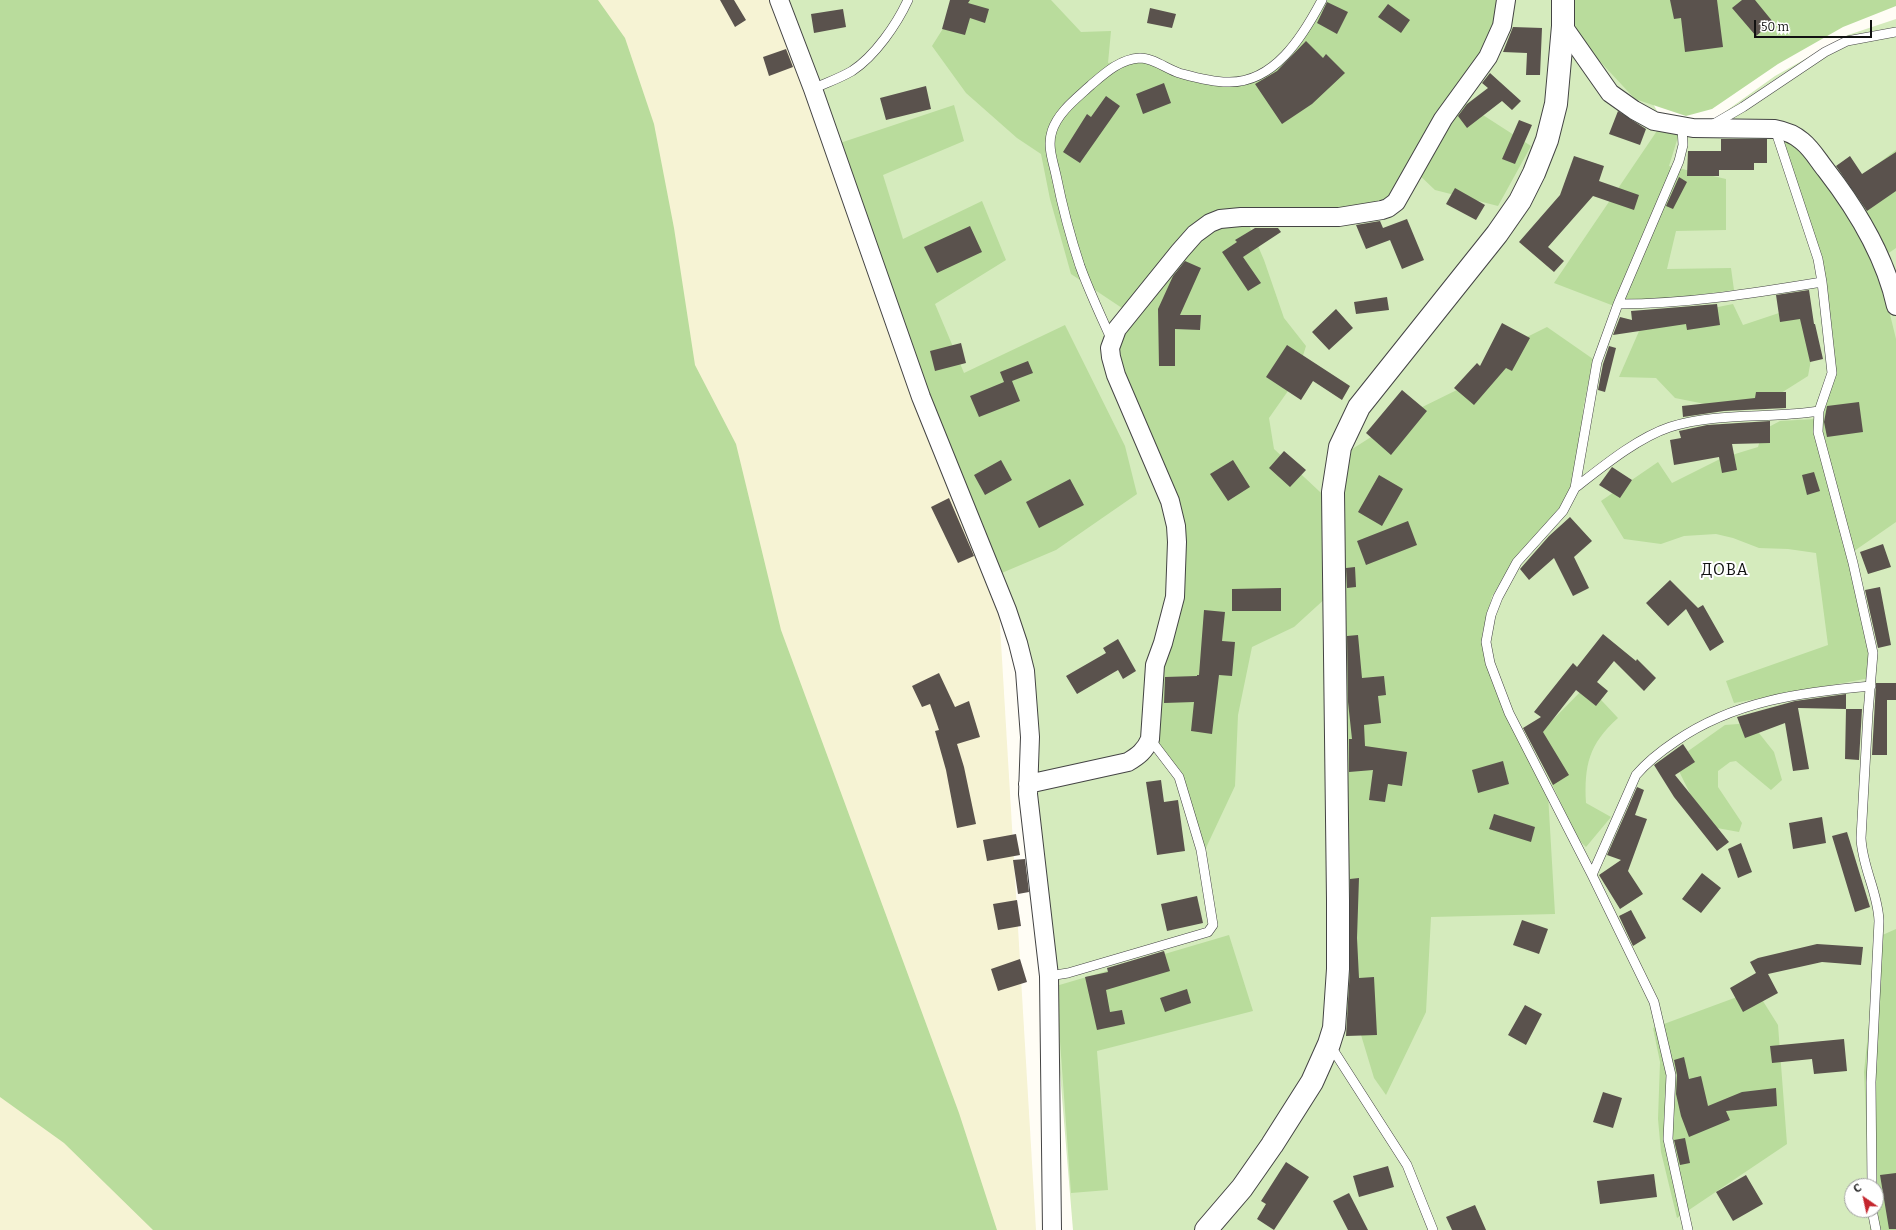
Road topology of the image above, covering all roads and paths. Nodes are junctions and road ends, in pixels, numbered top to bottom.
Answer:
1 (779, 0) edge
2 (908, 0) edge
3 (1322, 0) edge
4 (1506, 0) edge
5 (1563, 0) edge
6 (1563, 26) junction
7 (1896, 32) edge
8 (813, 89) junction
9 (1682, 127) junction
10 (1707, 128) junction
11 (1775, 129) junction
12 (1822, 282) junction
13 (1618, 304) junction
14 (1896, 306) edge
15 (1112, 341) junction
16 (1819, 411) junction
17 (1575, 488) junction
18 (1871, 686) junction
19 (1150, 739) junction
20 (1028, 784) junction
21 (1592, 875) junction
22 (1049, 976) junction
23 (1330, 1044) junction
24 (1872, 1178) edge
25 (1874, 1218) edge
26 (1052, 1230) edge
27 (1206, 1230) edge
28 (1433, 1230) edge
29 (1688, 1230) edge
30 (1876, 1230) edge

1 - 8 street
2 - 8 lane
3 - 15 lane
4 - 15 street
5 - 6 street
6 - 9 street
6 - 23 street
7 - 10 lane
8 - 20 street
9 - 10 street
9 - 13 lane
10 - 11 street
11 - 12 lane
11 - 14 street
12 - 13 lane
12 - 16 lane
13 - 17 lane
15 - 19 street
16 - 17 lane
16 - 18 lane
17 - 21 lane
18 - 21 lane
18 - 24 lane
19 - 20 street
19 - 22 lane
20 - 22 street
21 - 29 lane
22 - 26 street
23 - 27 street
23 - 28 lane
25 - 30 lane

